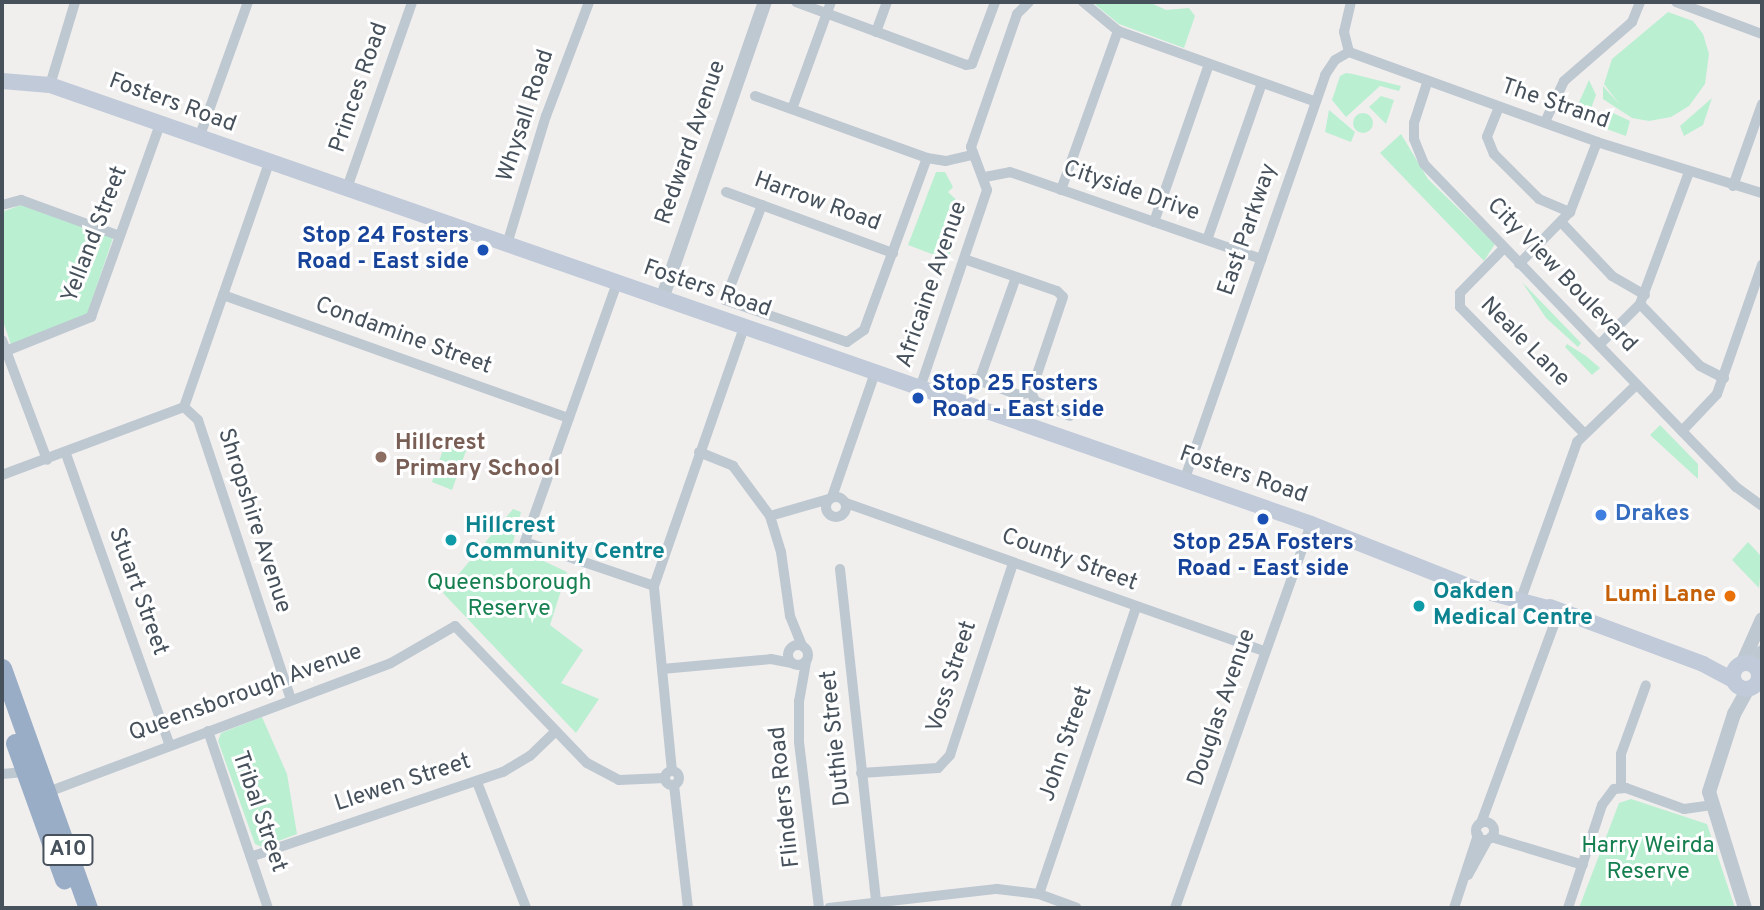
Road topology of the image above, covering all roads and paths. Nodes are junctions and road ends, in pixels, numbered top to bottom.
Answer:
1 (75, 2) edge
2 (248, 2) edge
3 (412, 2) edge
4 (589, 2) edge
5 (765, 2) edge
6 (796, 2) edge
7 (831, 2) edge
8 (887, 2) edge
9 (995, 2) edge
10 (1029, 2) edge
11 (1083, 2) edge
12 (1352, 2) edge
13 (1640, 2) edge
14 (1676, 2) edge
15 (827, 14) junction
16 (1118, 31) junction
17 (876, 32) junction
18 (1762, 34) edge
19 (1349, 52) junction
20 (1209, 64) junction
21 (2, 82) edge
22 (1262, 83) junction
23 (1427, 83) junction
24 (45, 85) junction
25 (755, 96) dead end
26 (1316, 102) junction
27 (1762, 104) edge
28 (1499, 107) junction
29 (792, 109) junction
30 (1545, 122) junction
31 (160, 124) junction
32 (199, 138) junction
33 (1597, 142) junction
34 (971, 155) junction
35 (927, 158) junction
36 (269, 163) junction
37 (1689, 172) junction
38 (985, 177) junction
39 (1733, 187) junction
40 (347, 188) junction
41 (1061, 190) junction
42 (726, 192) dead end
43 (1748, 192) junction
44 (1762, 193) edge
45 (1762, 202) edge
46 (2, 205) edge
47 (762, 205) junction
48 (1570, 212) junction
49 (1154, 222) junction
50 (1561, 222) junction
51 (120, 236) junction
52 (1207, 240) junction
53 (507, 244) junction
54 (1504, 248) junction
55 (893, 253) junction
56 (964, 259) junction
57 (1261, 259) junction
58 (1519, 264) junction
59 (1762, 265) edge
60 (1016, 277) junction
61 (617, 283) junction
62 (223, 295) junction
63 (662, 299) junction
64 (1642, 300) junction
65 (744, 327) junction
66 (1599, 345) junction
67 (4, 346) edge
68 (875, 373) junction
69 (1724, 378) junction
70 (1636, 385) junction
71 (920, 388) junction
72 (1031, 392) junction
73 (184, 407) junction
74 (1070, 416) dead end
75 (569, 418) junction
76 (1682, 431) junction
77 (1584, 433) junction
78 (699, 453) junction
79 (66, 454) junction
80 (47, 460) junction
81 (2, 474) edge
82 (1728, 478) junction
83 (1185, 481) junction
84 (1762, 498) edge
85 (814, 501) junction
86 (839, 502) junction
87 (1762, 506) edge
88 (827, 512) junction
89 (771, 516) junction
90 (1311, 524) junction
91 (1394, 556) junction
92 (1013, 564) junction
93 (840, 569) dead end
94 (654, 586) junction
95 (1522, 596) junction
96 (1136, 607) junction
97 (1559, 611) junction
98 (1762, 619) edge
99 (1265, 651) junction
100 (1762, 652) edge
101 (795, 656) junction
102 (2, 668) edge
103 (663, 669) junction
104 (1749, 677) edge
105 (1646, 685) dead end
106 (291, 700) junction
107 (2, 706) edge
108 (208, 731) junction
109 (555, 732) junction
110 (169, 744) junction
111 (32, 769) junction
112 (861, 773) junction
113 (2, 774) edge
114 (670, 778) junction
115 (477, 782) junction
116 (1621, 787) junction
117 (41, 795) junction
118 (1712, 805) junction
119 (1487, 831) junction
120 (253, 856) junction
121 (1583, 865) junction
122 (1039, 894) junction
123 (876, 902) junction
124 (74, 908) edge
125 (88, 908) edge
126 (268, 908) edge
127 (526, 908) edge
128 (688, 908) edge
129 (819, 908) edge
130 (829, 908) edge
131 (1077, 908) edge
132 (1177, 908) edge
133 (1454, 908) edge
134 (1568, 908) edge
135 (1745, 908) edge

1 - 24 street
2 - 32 street
3 - 40 street, Princes Road
4 - 53 street, Whysall Road
5 - 63 street, Redward Avenue
6 - 15 street
7 - 15 street
8 - 17 street
9 - 17 street
10 - 34 street
11 - 16 street
12 - 19 street
13 - 30 street
14 - 18 street
15 - 17 street
15 - 29 street
16 - 20 street
16 - 41 street
19 - 23 street, The Strand
19 - 26 street, East Parkway
20 - 22 street
20 - 49 street
21 - 24 main road, Fosters Road
22 - 26 street
22 - 52 street
23 - 28 street, The Strand
23 - 54 street, City View Boulevard
24 - 31 main road, Fosters Road
25 - 29 street
26 - 57 street, East Parkway
27 - 39 street
28 - 30 street, The Strand
28 - 48 street
29 - 35 street
30 - 33 street, The Strand
31 - 32 main road, Fosters Road
31 - 51 street, Yelland Street
32 - 36 main road, Fosters Road
33 - 37 street, The Strand
33 - 48 street
34 - 35 street
34 - 38 street, Africaine Avenue
35 - 55 street
36 - 40 main road, Fosters Road
36 - 62 street
37 - 39 street, The Strand
37 - 64 street
38 - 41 street, Cityside Drive
38 - 56 street, Africaine Avenue
39 - 43 street, The Strand
40 - 53 main road, Fosters Road
41 - 49 street, Cityside Drive
42 - 47 street, Harrow Road
43 - 44 street, The Strand
43 - 45 street, The Strand
46 - 51 street
47 - 55 street, Harrow Road
47 - 55 street
48 - 50 street
49 - 52 street, Cityside Drive
50 - 58 street
50 - 64 street
51 - 67 street, Yelland Street
52 - 57 street, Cityside Drive
53 - 61 main road, Fosters Road
54 - 58 street, City View Boulevard
54 - 77 street, Neale Lane
56 - 60 street
56 - 71 street, Africaine Avenue
57 - 83 street, East Parkway
58 - 66 street, City View Boulevard
59 - 69 street
60 - 72 street
60 - 72 street
61 - 63 main road, Fosters Road
61 - 75 street
62 - 73 street
62 - 75 street, Condamine Street
63 - 65 main road, Fosters Road
64 - 66 street
64 - 69 street
65 - 68 main road, Fosters Road
65 - 78 street
66 - 70 street, City View Boulevard
67 - 80 street
68 - 71 main road, Fosters Road
68 - 86 street
69 - 76 street
70 - 76 street, City View Boulevard
70 - 77 street
71 - 83 main road, Fosters Road
72 - 74 street
73 - 79 street
73 - 106 street, Shropshire Avenue
75 - 94 street
76 - 82 street, City View Boulevard
77 - 95 street
78 - 89 street, Flinders Road
78 - 94 street
79 - 80 street
79 - 110 street, Stuart Street
80 - 81 street
82 - 84 street, City View Boulevard
82 - 87 street, City View Boulevard
83 - 90 main road, Fosters Road
85 - 86 street
85 - 88 street
85 - 89 street
86 - 88 street
86 - 88 street
86 - 92 street, County Street
89 - 101 street, Flinders Road
90 - 91 main road, Fosters Road
90 - 99 street, Douglas Avenue
91 - 95 main road, Fosters Road
91 - 97 main road, Fosters Road
92 - 96 street, County Street
92 - 112 street, Voss Street
93 - 112 street, Duthie Street
94 - 103 street
95 - 97 main road, Fosters Road
96 - 99 street, County Street
96 - 122 street, John Street
97 - 104 main road, Fosters Road
97 - 119 street
98 - 104 street
99 - 132 street, Douglas Avenue
100 - 104 street
101 - 103 street
101 - 129 street, Flinders Road
102 - 111 highway, A10
103 - 114 street
104 - 118 street
105 - 116 street
106 - 108 street, Queensborough Avenue
106 - 109 street, Queensborough Avenue
107 - 111 highway, A10
108 - 110 street, Queensborough Avenue
108 - 120 street, Tribal Street
109 - 114 street
109 - 115 street, Llewen Street
110 - 117 street, Queensborough Avenue
111 - 113 street
111 - 117 highway, A10
112 - 123 street, Duthie Street
114 - 128 street
115 - 120 street, Llewen Street
115 - 127 street
116 - 118 street
116 - 121 street
117 - 124 highway, A10
117 - 125 highway, A10
118 - 135 street
119 - 121 street
119 - 133 street
120 - 126 street, Tribal Street
121 - 134 street
122 - 123 street
122 - 131 street
123 - 130 street

